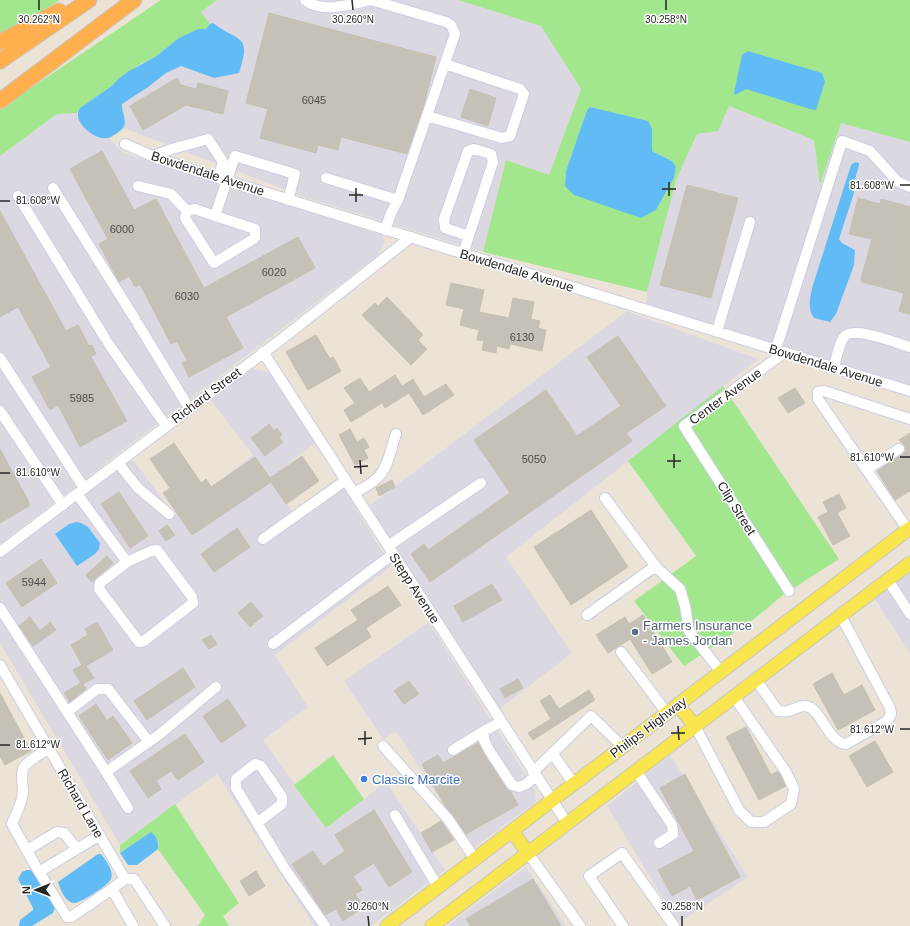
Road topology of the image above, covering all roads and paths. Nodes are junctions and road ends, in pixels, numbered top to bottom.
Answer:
1 (80, 0) edge
2 (89, 0) edge
3 (134, 0) edge
4 (305, 0) edge
5 (371, 0) edge
6 (0, 42) edge
7 (0, 61) edge
8 (445, 64) junction
9 (0, 88) edge
10 (0, 101) edge
11 (427, 116) junction
12 (125, 144) dead end
13 (153, 156) junction
14 (326, 178) dead end
15 (222, 179) junction
16 (138, 186) dead end
17 (910, 187) edge
18 (53, 188) dead end
19 (18, 196) dead end
20 (288, 200) junction
21 (398, 200) junction
22 (187, 211) junction
23 (215, 216) junction
24 (750, 222) dead end
25 (385, 230) junction
26 (469, 236) junction
27 (411, 237) junction
28 (463, 254) junction
29 (717, 331) junction
30 (910, 347) edge
31 (780, 351) junction
32 (263, 352) junction
33 (0, 358) edge
34 (834, 367) junction
35 (910, 391) edge
36 (189, 408) junction
37 (0, 411) edge
38 (910, 419) edge
39 (166, 426) junction
40 (684, 426) joint
41 (396, 434) dead end
42 (899, 449) dead end
43 (118, 463) junction
44 (867, 469) junction
45 (346, 480) junction
46 (481, 483) dead end
47 (80, 491) junction
48 (354, 493) junction
49 (605, 498) dead end
50 (62, 505) junction
51 (169, 514) dead end
52 (909, 529) edge
53 (263, 539) dead end
54 (391, 550) junction
55 (0, 552) edge
56 (127, 562) junction
57 (910, 563) edge
58 (657, 568) junction
59 (888, 580) junction
60 (789, 591) dead end
61 (0, 608) edge
62 (910, 614) edge
63 (587, 615) dead end
64 (841, 616) junction
65 (273, 644) dead end
66 (621, 652) dead end
67 (0, 665) edge
68 (721, 672) junction
69 (756, 680) junction
70 (216, 686) dead end
71 (734, 697) junction
72 (678, 705) junction
73 (67, 712) junction
74 (667, 714) junction
75 (501, 722) junction
76 (695, 726) junction
77 (484, 732) junction
78 (149, 742) junction
79 (383, 746) dead end
80 (623, 747) junction
81 (49, 748) junction
82 (453, 750) dead end
83 (552, 753) junction
84 (636, 771) junction
85 (106, 772) junction
86 (534, 774) junction
87 (574, 784) junction
88 (552, 801) junction
89 (128, 808) dead end
90 (395, 815) dead end
91 (257, 823) junction
92 (567, 823) junction
93 (512, 831) junction
94 (100, 835) junction
95 (659, 844) dead end
96 (77, 849) junction
97 (27, 850) junction
98 (528, 853) junction
99 (474, 859) junction
100 (40, 872) junction
101 (125, 879) junction
102 (438, 887) junction
103 (112, 889) junction
104 (434, 925) edge
105 (133, 926) edge
106 (165, 926) edge
107 (326, 926) edge
108 (387, 926) edge
109 (580, 926) edge
110 (623, 926) edge
111 (674, 926) edge

1 - 6 highway
2 - 7 highway
3 - 9 highway
3 - 10 highway
4 - 5 street
5 - 8 street
8 - 11 street
8 - 11 street
11 - 21 street
12 - 13 street, Bowdendale Avenue
13 - 15 street, Bowdendale Avenue
13 - 15 street
14 - 21 street
15 - 20 street, Bowdendale Avenue
15 - 20 street
15 - 23 street
16 - 22 street
17 - 31 street
18 - 36 street
19 - 39 street
20 - 25 street, Bowdendale Avenue
21 - 25 street
22 - 23 street
22 - 23 street
24 - 29 street
25 - 27 street, Bowdendale Avenue
26 - 26 street
26 - 28 street
27 - 28 street, Bowdendale Avenue
27 - 32 street, Richard Street
28 - 29 street, Bowdendale Avenue
29 - 31 street, Bowdendale Avenue
30 - 34 street
31 - 34 street, Bowdendale Avenue
31 - 40 street, Center Avenue
32 - 36 street, Richard Street
32 - 45 street, Stepp Avenue
33 - 47 street
34 - 35 street, Bowdendale Avenue
36 - 39 street, Richard Street
37 - 50 street
38 - 44 street
39 - 43 street, Richard Street
40 - 60 street, Clip Street
41 - 48 street
42 - 44 street
43 - 47 street, Richard Street
43 - 51 street
44 - 52 street
45 - 48 street, Stepp Avenue
45 - 53 street
46 - 54 street
47 - 50 street, Richard Street
47 - 56 street
48 - 54 street, Stepp Avenue
49 - 58 street
50 - 55 street, Richard Street
52 - 68 main road, Philips Highway
54 - 65 street
54 - 75 street, Stepp Avenue
56 - 56 street
57 - 59 main road
58 - 63 street
58 - 68 street
59 - 62 street
59 - 64 main road
61 - 73 street
64 - 69 main road
64 - 69 street
66 - 74 street
67 - 81 street, Richard Lane
68 - 72 main road, Philips Highway
69 - 71 main road
70 - 78 street
71 - 76 main road
71 - 76 street
72 - 74 main road, Philips Highway
72 - 76 main road
73 - 78 street
73 - 85 street
74 - 80 main road, Philips Highway
75 - 77 street
75 - 86 street, Stepp Avenue
76 - 84 main road
77 - 82 street
77 - 86 street
78 - 85 street
79 - 99 street
80 - 83 street
80 - 87 main road, Philips Highway
81 - 94 street, Richard Lane
81 - 97 street
83 - 86 street
83 - 87 street
84 - 92 main road
84 - 95 street
85 - 89 street
86 - 88 street, Stepp Avenue
87 - 88 main road, Philips Highway
88 - 92 street, Stepp Avenue
88 - 93 main road, Philips Highway
90 - 102 street
91 - 91 street
91 - 107 street
92 - 98 main road
93 - 98 main road
93 - 99 main road, Philips Highway
94 - 96 street
94 - 101 street, Richard Lane
96 - 97 street
96 - 100 street
97 - 100 street
98 - 104 main road
98 - 109 street
99 - 102 main road, Philips Highway
100 - 103 street
101 - 103 street
101 - 106 street
102 - 108 main road, Philips Highway
103 - 105 street
110 - 111 street

